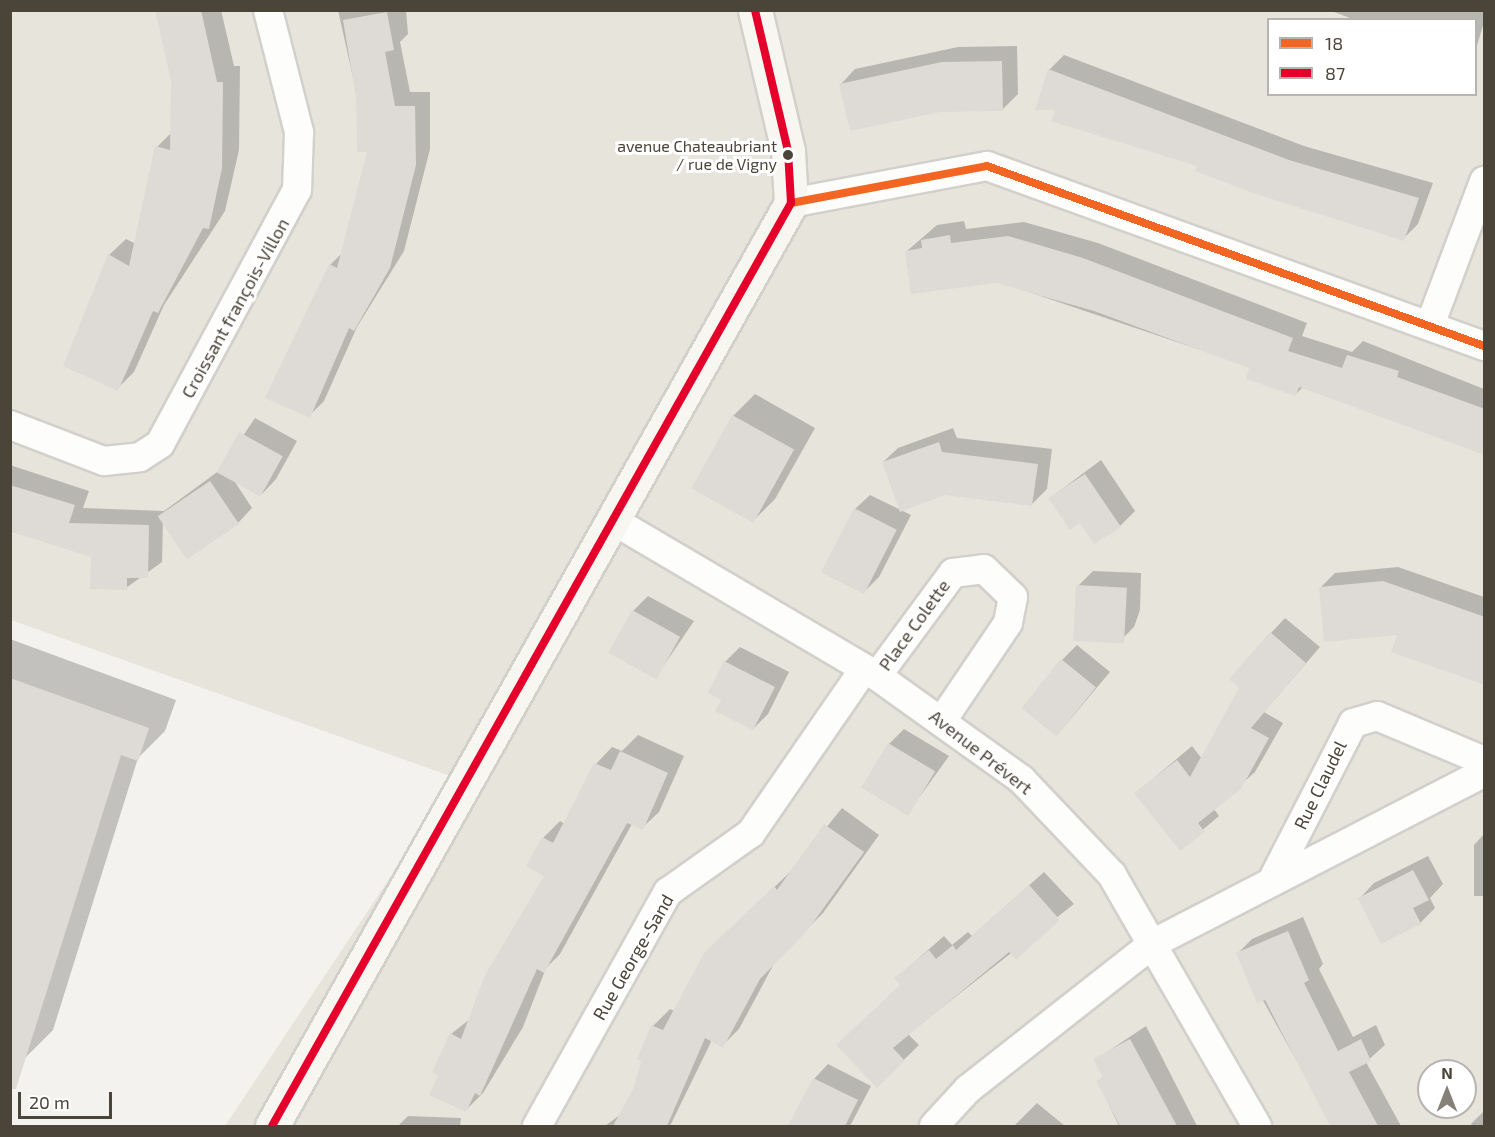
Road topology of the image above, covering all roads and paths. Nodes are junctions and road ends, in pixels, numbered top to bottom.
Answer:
1 (268, 10) edge
2 (755, 10) edge
3 (1485, 181) edge
4 (791, 203) junction
5 (1430, 325) junction
6 (1485, 346) edge
7 (10, 425) edge
8 (614, 521) junction
9 (871, 673) junction
10 (943, 719) junction
11 (1485, 761) edge
12 (1485, 773) edge
13 (1274, 877) junction
14 (1152, 944) junction
15 (272, 1126) edge
16 (537, 1126) edge
17 (934, 1126) edge
18 (1257, 1126) edge

1 - 7 street, Croissant françois-Villon
2 - 4 street
3 - 5 street
4 - 5 street
4 - 8 street
5 - 6 street
8 - 9 street, Avenue Prévert
8 - 15 street
9 - 10 street, Avenue Prévert
9 - 10 street, Place Colette
9 - 16 street, Rue George-Sand
10 - 14 street, Avenue Prévert
11 - 13 street, Rue Claudel
12 - 13 street, Rue Claudel
13 - 14 street, Rue Claudel
14 - 17 street
14 - 18 street, Avenue Prévert

